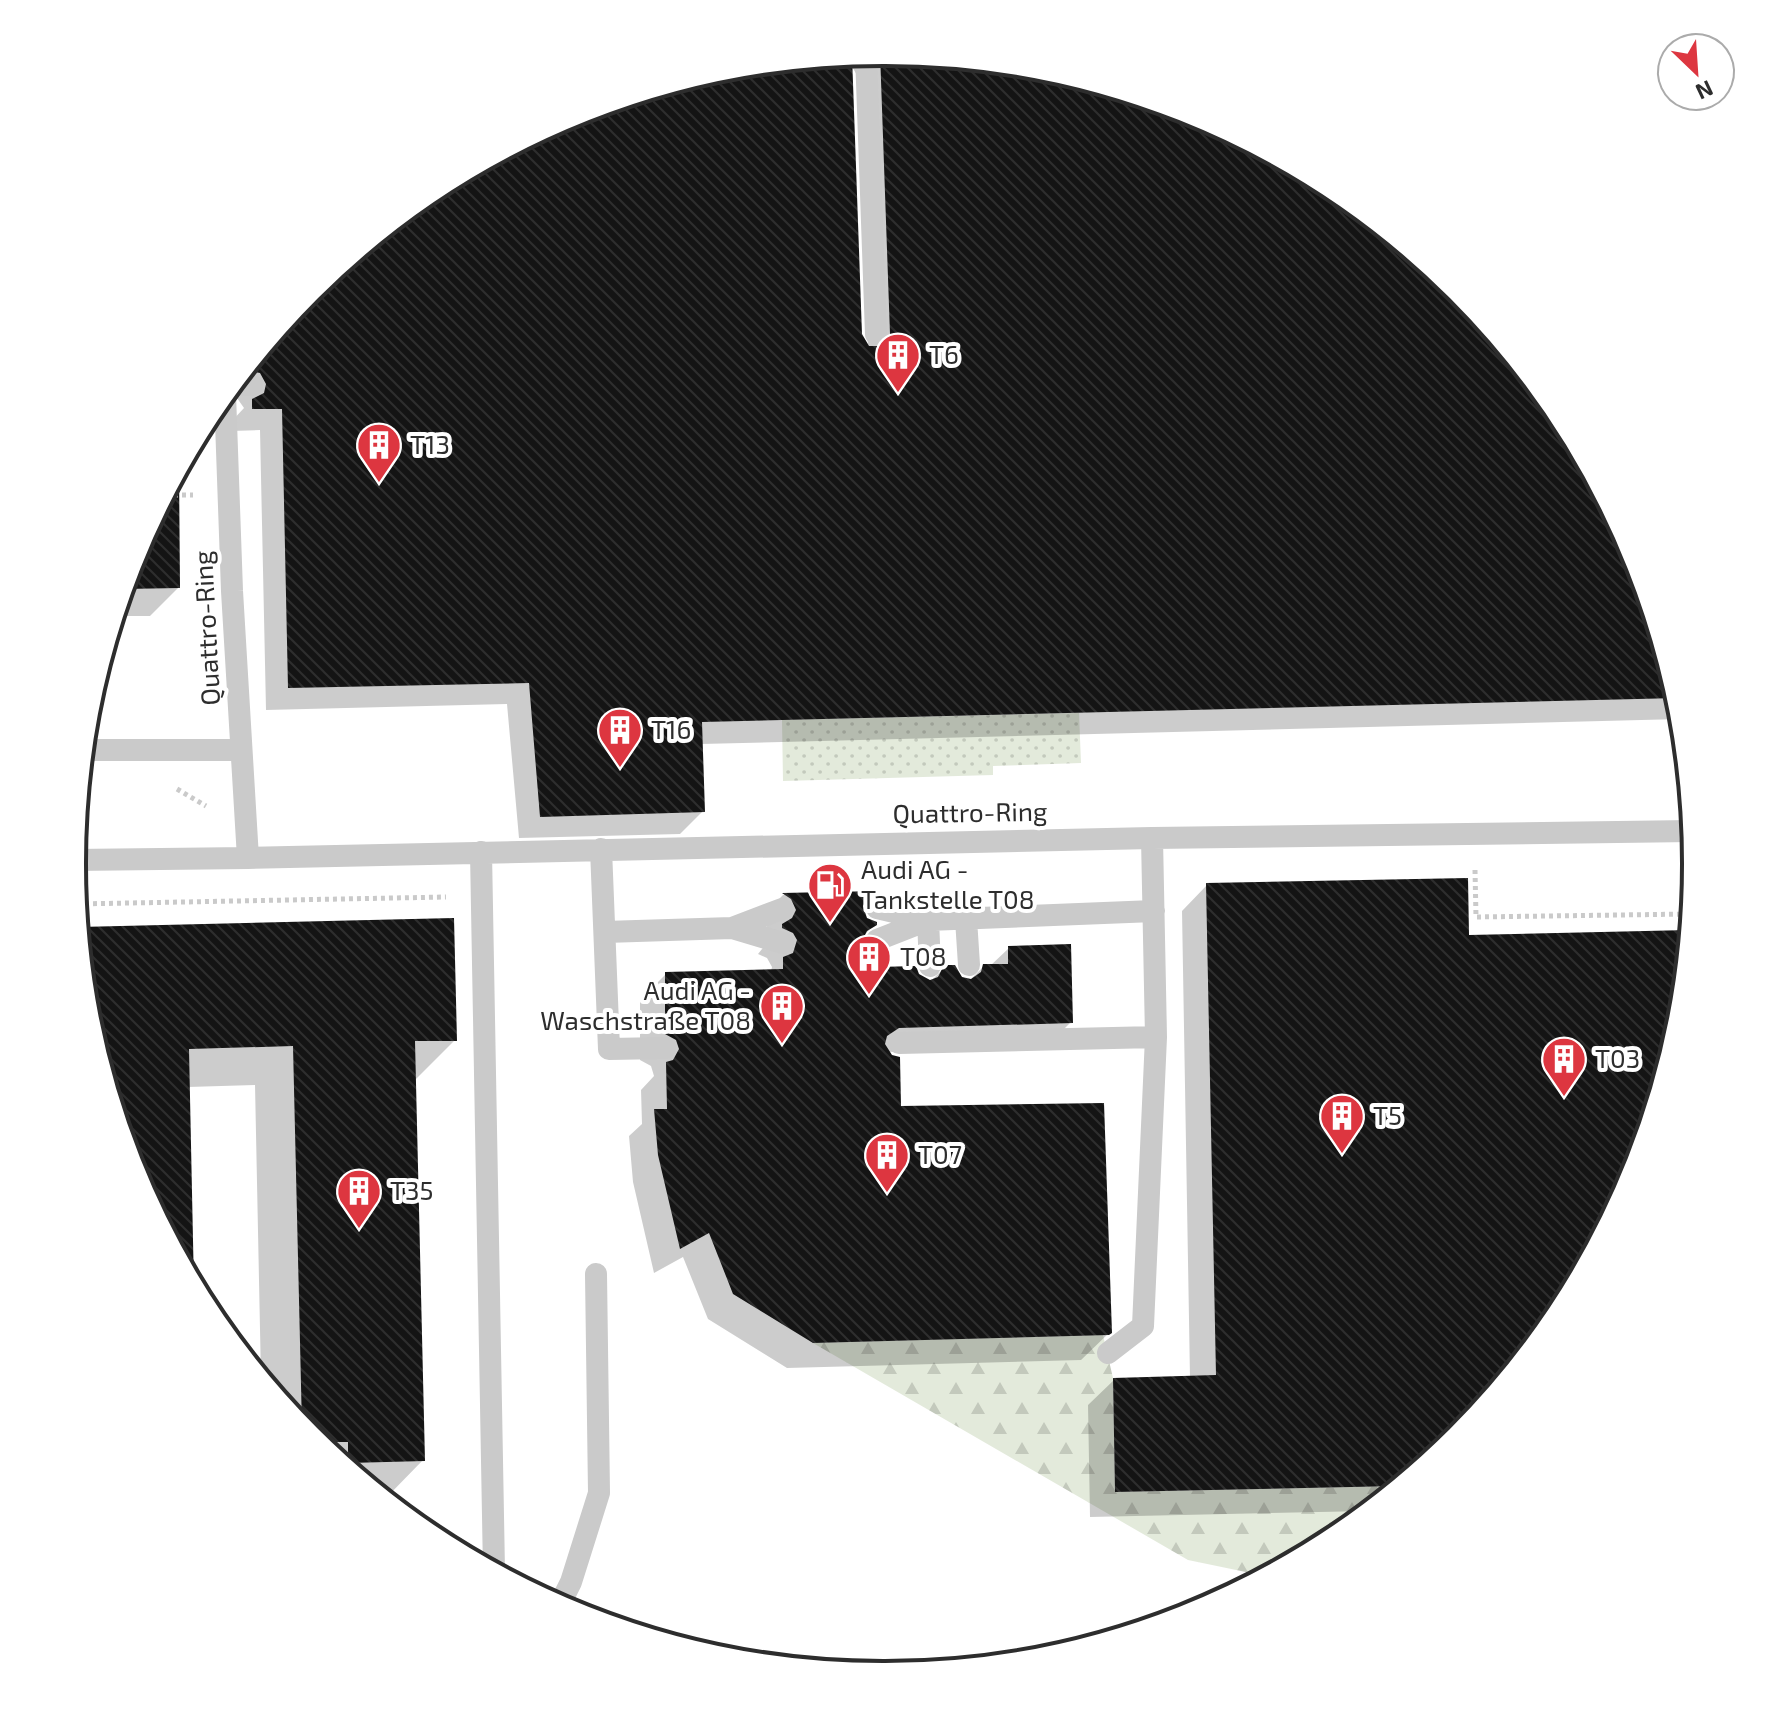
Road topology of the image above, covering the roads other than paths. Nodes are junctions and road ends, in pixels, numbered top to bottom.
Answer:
1 (866, 67) edge
2 (876, 334) dead end
3 (226, 413) edge
4 (95, 750) edge
5 (241, 750) junction
6 (1681, 831) edge
7 (1152, 838) junction
8 (601, 849) junction
9 (481, 852) junction
10 (248, 858) junction
11 (86, 860) edge
12 (877, 908) dead end
13 (782, 909) dead end
14 (1154, 911) junction
15 (966, 919) junction
16 (928, 920) junction
17 (732, 928) junction
18 (605, 932) junction
19 (877, 940) dead end
20 (783, 943) dead end
21 (969, 965) dead end
22 (930, 966) dead end
23 (1156, 1037) junction
24 (899, 1043) dead end
25 (665, 1048) dead end
26 (596, 1274) dead end
27 (1108, 1353) dead end
28 (494, 1559) edge
29 (565, 1594) edge

1 - 2 lane
3 - 5 lane, Quattro-Ring
4 - 5 lane
5 - 10 lane, Quattro-Ring
6 - 7 lane, Quattro-Ring
7 - 8 lane, Quattro-Ring
7 - 14 lane
8 - 9 lane, Quattro-Ring
8 - 18 lane
9 - 10 lane, Quattro-Ring
9 - 28 lane
10 - 11 lane, Quattro-Ring
12 - 16 lane
13 - 17 lane
14 - 15 lane
14 - 23 lane
15 - 16 lane
15 - 21 lane
16 - 19 lane
16 - 22 lane
17 - 18 lane
17 - 20 lane
18 - 25 lane
23 - 24 lane
23 - 27 lane
26 - 29 lane

